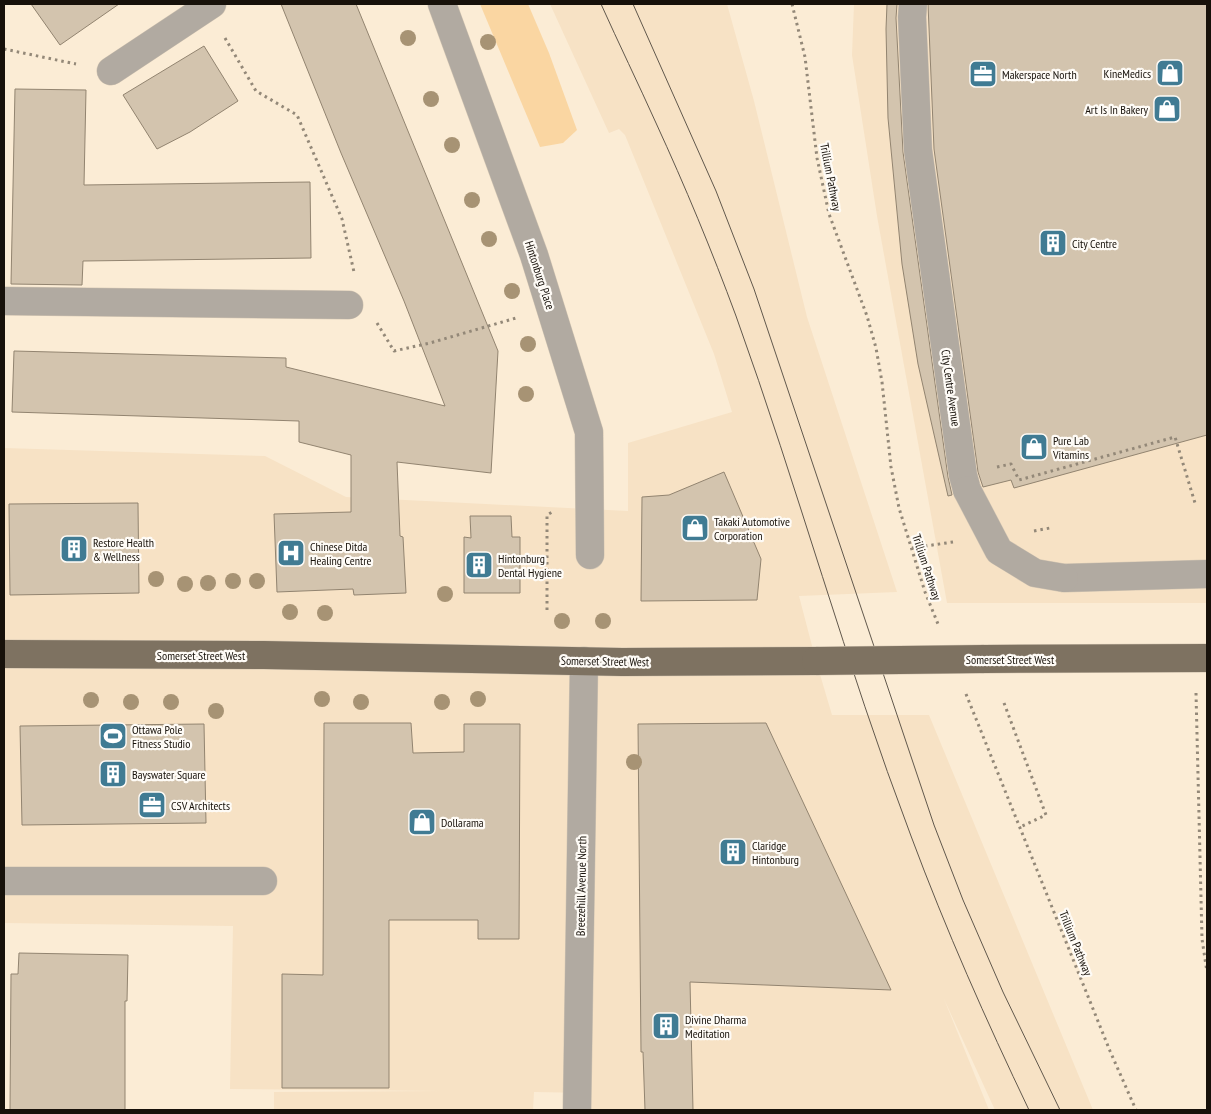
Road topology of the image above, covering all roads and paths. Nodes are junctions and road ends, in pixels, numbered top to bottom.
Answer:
1 (442, 4) edge
2 (792, 4) edge
3 (913, 4) edge
4 (209, 5) edge
5 (4, 49) edge
6 (111, 71) joint
7 (4, 301) edge
8 (349, 305) junction
9 (550, 307) junction
10 (1018, 480) dead end
11 (1195, 503) dead end
12 (590, 555) dead end
13 (1207, 574) edge
14 (546, 575) dead end
15 (547, 610) dead end
16 (940, 628) dead end
17 (4, 654) edge
18 (1201, 658) edge
19 (584, 661) junction
20 (965, 692) dead end
21 (1004, 703) dead end
22 (1020, 827) junction
23 (4, 881) edge
24 (263, 881) dead end
25 (1207, 972) edge
26 (577, 1110) edge
27 (1136, 1110) edge

1 - 9 street, Hintonburg Place
2 - 16 path, Trillium Pathway
3 - 13 street, City Centre Avenue, bridge
4 - 6 street
4 - 8 path
5 - 6 path
7 - 8 street
8 - 9 path
9 - 12 street, Hintonburg Place
10 - 11 path
14 - 15 path
17 - 19 main road, Somerset Street West
18 - 19 main road, Somerset Street West, bridge
18 - 25 path
19 - 26 street, Breezehill Avenue North
20 - 22 path, Trillium Pathway
21 - 22 path
22 - 27 path, Trillium Pathway
23 - 24 street

